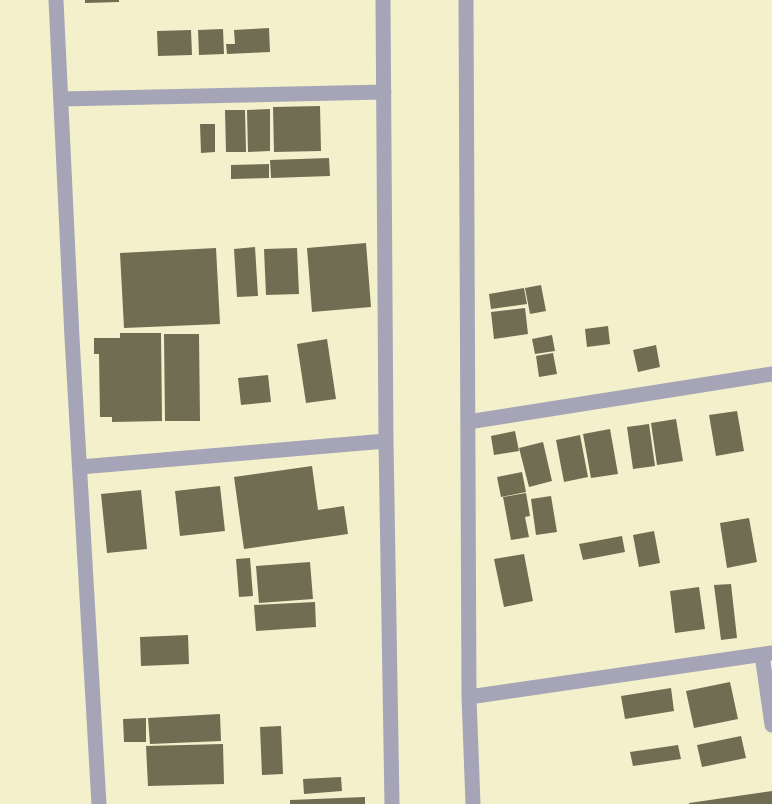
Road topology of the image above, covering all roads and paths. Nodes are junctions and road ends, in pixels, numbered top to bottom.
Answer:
1 (56, 0) edge
2 (383, 0) edge
3 (466, 0) edge
4 (384, 92) junction
5 (61, 99) junction
6 (772, 374) edge
7 (468, 422) junction
8 (386, 441) junction
9 (80, 467) junction
10 (767, 654) edge
11 (469, 697) junction
12 (772, 725) edge
13 (100, 804) edge
14 (392, 804) edge
15 (473, 804) edge

1 - 5 street
2 - 4 street
3 - 7 street
4 - 5 street
4 - 8 street
5 - 9 street
6 - 7 street
7 - 11 street
8 - 9 street
8 - 14 street
9 - 13 street
10 - 11 street
10 - 12 street
11 - 15 street

